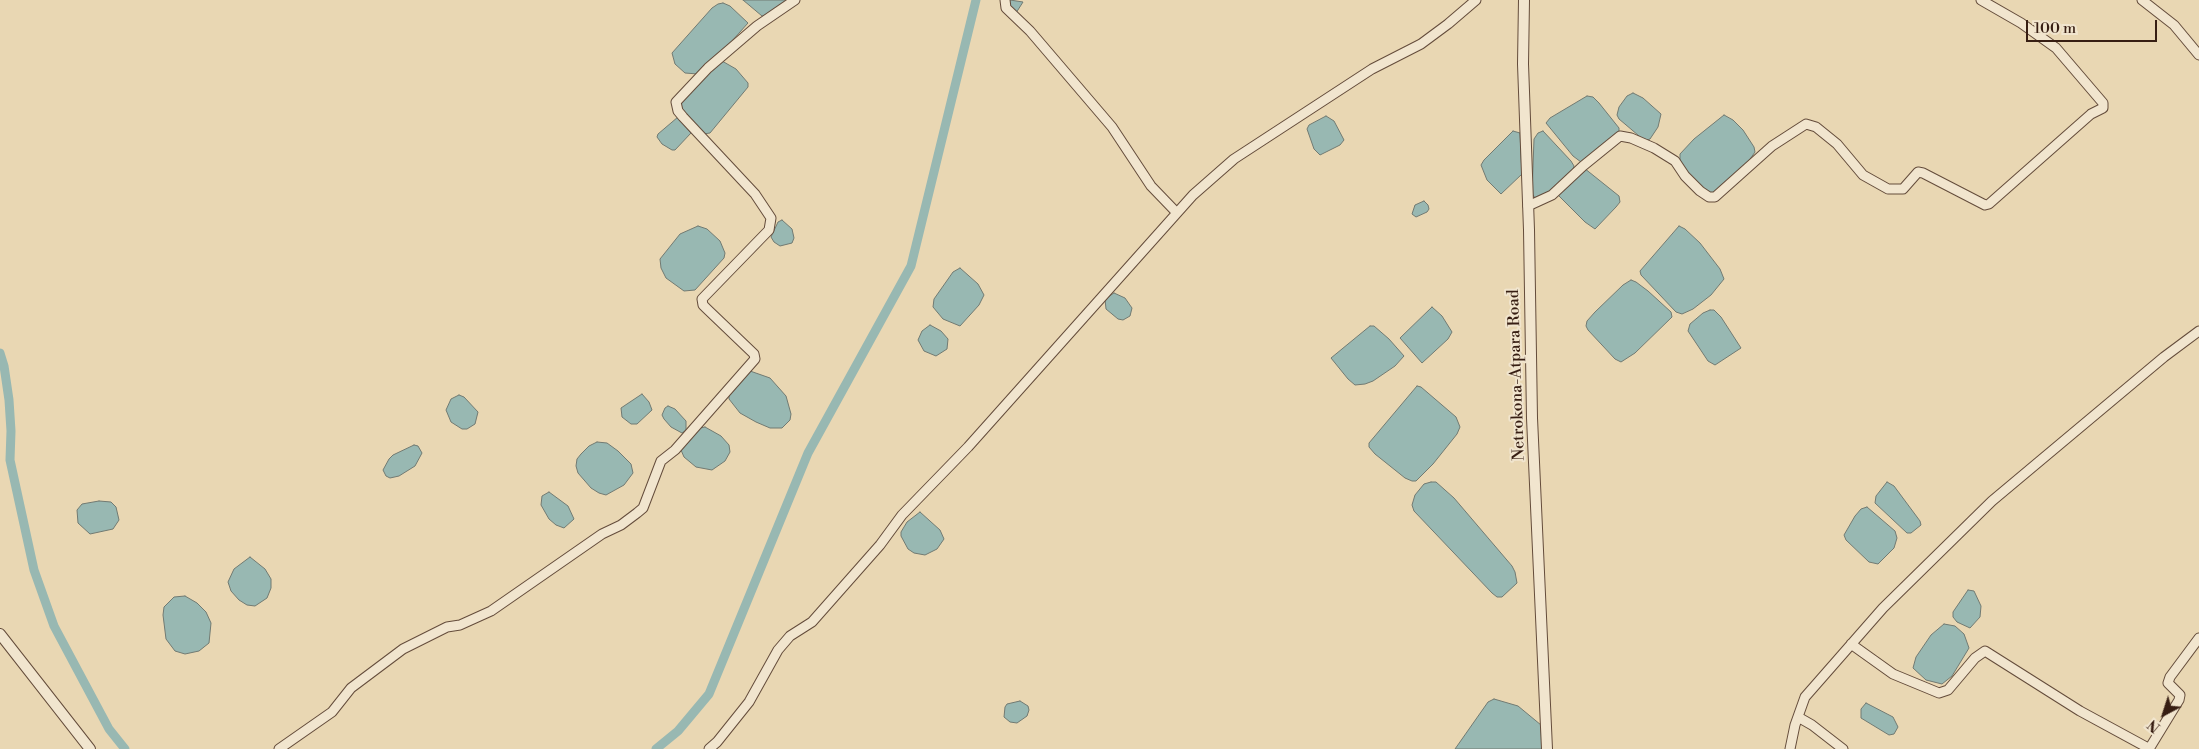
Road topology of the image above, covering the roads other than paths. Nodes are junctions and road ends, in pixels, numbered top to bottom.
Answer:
1 (795, 0) edge
2 (1005, 0) edge
3 (1476, 0) edge
4 (1524, 0) edge
5 (1981, 0) edge
6 (2142, 0) edge
7 (2199, 55) edge
8 (1528, 206) junction
9 (1177, 212) junction
10 (2199, 331) edge
11 (0, 634) edge
12 (2199, 638) edge
13 (1851, 644) junction
14 (4, 645) edge
15 (1798, 717) junction
16 (90, 749) edge
17 (279, 749) edge
18 (709, 749) edge
19 (1547, 749) edge
20 (1790, 749) edge
21 (1843, 749) edge
22 (2150, 749) edge

1 - 17 street
2 - 9 street
3 - 9 street
4 - 8 street, Netrokona-Atpara Road
5 - 8 street
6 - 7 street
8 - 19 street, Netrokona-Atpara Road
9 - 18 street
10 - 13 street
11 - 14 street
12 - 22 street
13 - 15 street
13 - 22 street
14 - 16 street
15 - 20 street
15 - 21 street

